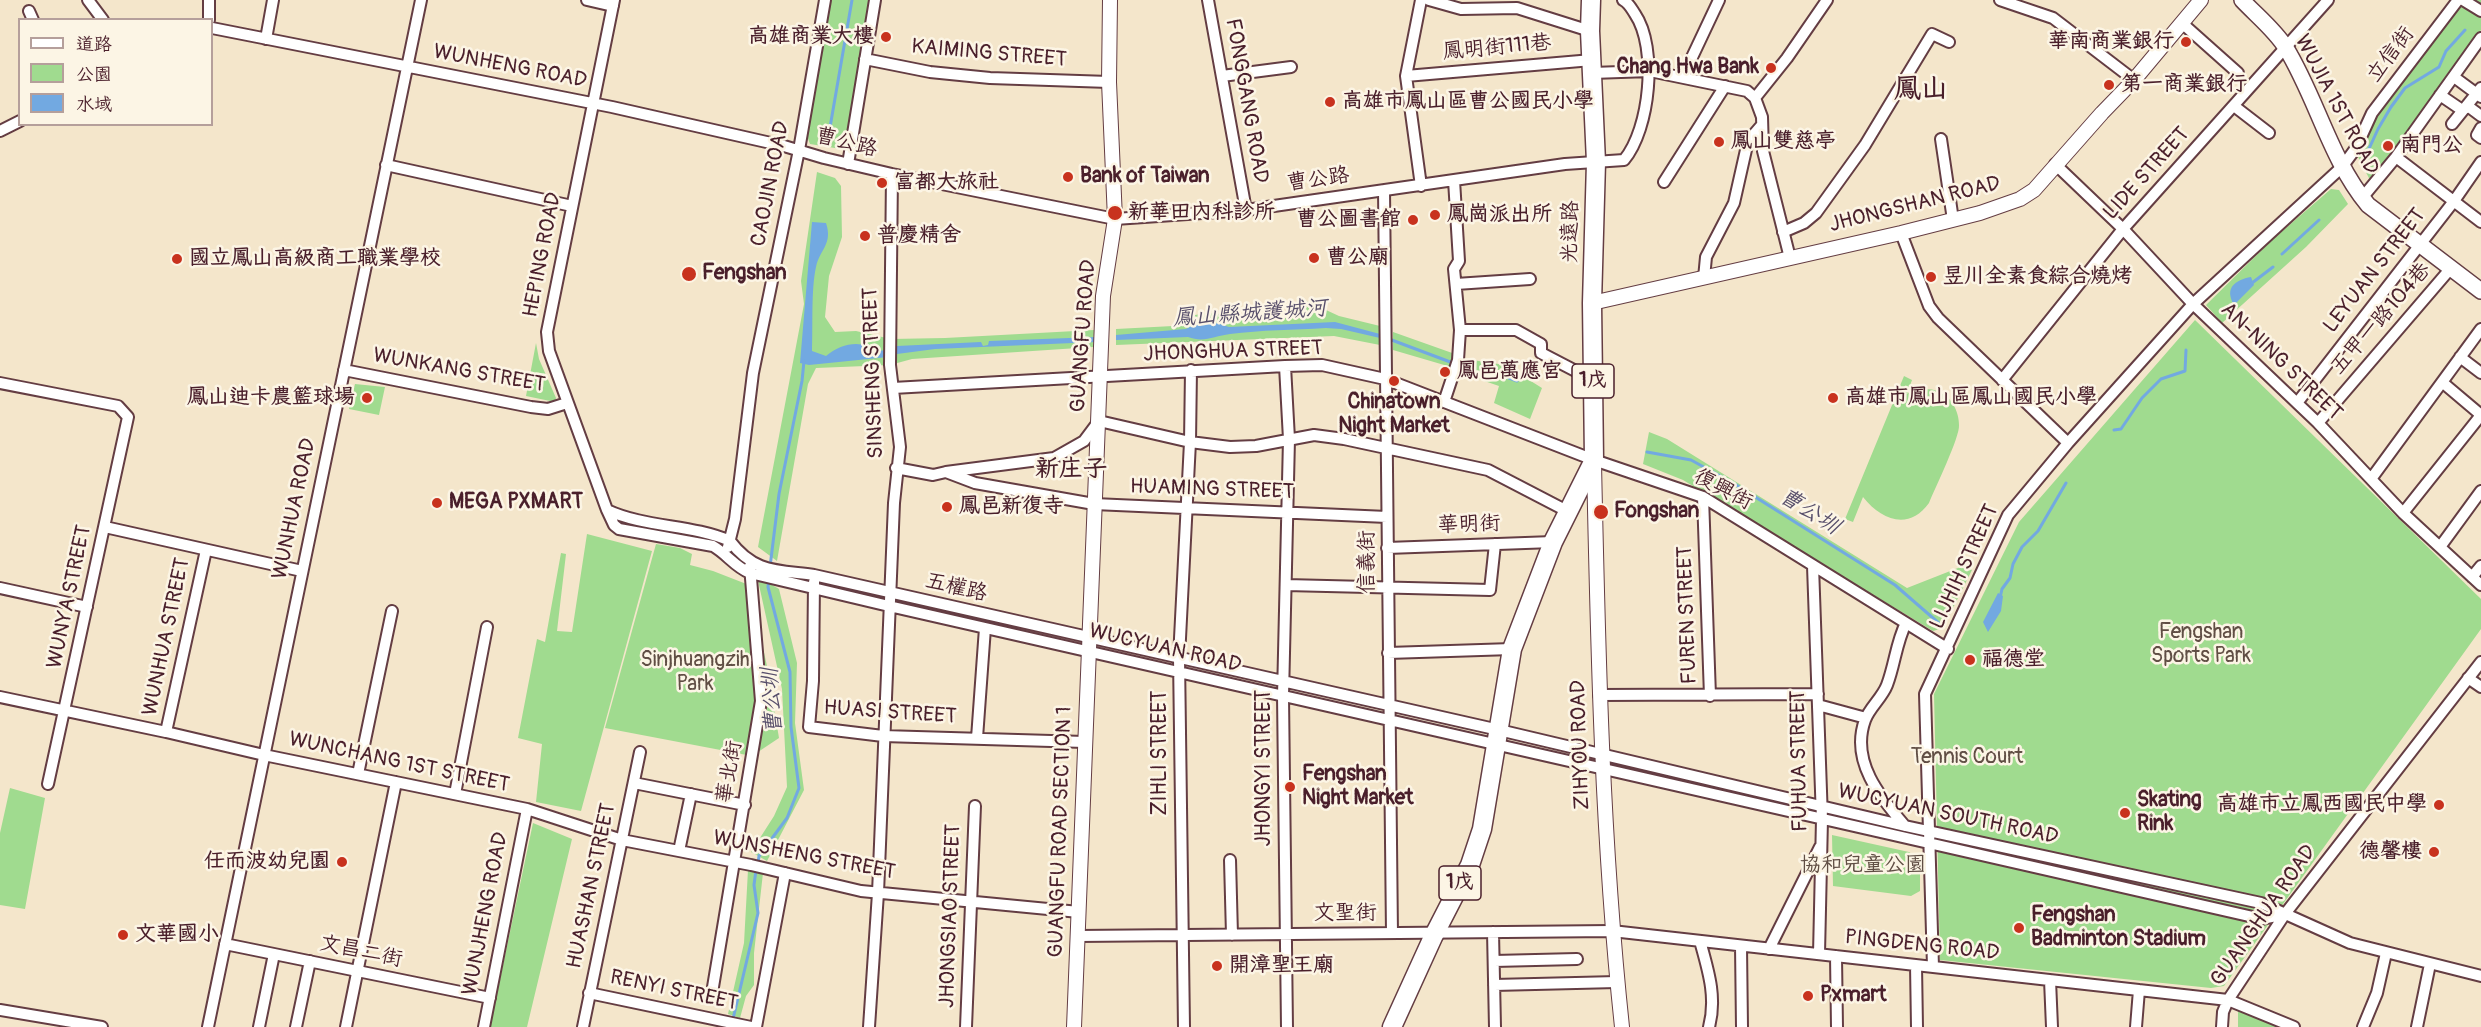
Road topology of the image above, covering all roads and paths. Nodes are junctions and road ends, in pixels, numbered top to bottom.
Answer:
1 (88, 0) edge
2 (210, 0) edge
3 (273, 0) edge
4 (421, 0) edge
5 (587, 0) edge
6 (825, 0) edge
7 (875, 0) edge
8 (1110, 0) edge
9 (1208, 0) edge
10 (1421, 0) edge
11 (1429, 0) edge
12 (1591, 0) edge
13 (1623, 0) edge
14 (1719, 0) edge
15 (1827, 0) edge
16 (2000, 0) edge
17 (2201, 0) edge
18 (2242, 0) edge
19 (2328, 0) edge
20 (2458, 0) edge
21 (2463, 0) edge
22 (614, 3) edge
23 (1497, 4) edge
24 (2481, 11) edge
25 (101, 18) edge
26 (209, 18) edge
27 (2183, 24) junction
28 (213, 28) edge
29 (1590, 31) junction
30 (2481, 38) edge
31 (266, 39) junction
32 (1949, 42) dead end
33 (2286, 46) junction
34 (865, 59) junction
35 (408, 66) junction
36 (1592, 66) junction
37 (1291, 67) dead end
38 (1650, 71) junction
39 (2238, 73) dead end
40 (1222, 76) junction
41 (1406, 76) junction
42 (2454, 77) junction
43 (1685, 78) junction
44 (2134, 80) junction
45 (1109, 82) junction
46 (1725, 86) junction
47 (2480, 93) edge
48 (2440, 95) junction
49 (1755, 98) junction
50 (594, 103) junction
51 (2234, 106) junction
52 (2462, 110) junction
53 (2481, 116) edge
54 (18, 122) edge
55 (2452, 124) dead end
56 (1761, 126) junction
57 (2481, 128) edge
58 (0, 131) edge
59 (2269, 133) dead end
60 (2481, 138) edge
61 (1941, 139) dead end
62 (799, 150) junction
63 (2396, 157) junction
64 (1596, 162) junction
65 (2481, 162) edge
66 (848, 164) junction
67 (2055, 164) junction
68 (386, 165) junction
69 (2342, 167) junction
70 (892, 174) junction
71 (1454, 180) junction
72 (1664, 182) dead end
73 (1420, 186) junction
74 (1384, 190) junction
75 (2362, 198) junction
76 (2454, 201) junction
77 (572, 206) junction
78 (1246, 210) junction
79 (1115, 219) junction
80 (1953, 220) junction
81 (2481, 222) edge
82 (2123, 229) junction
83 (1783, 232) junction
84 (1901, 233) junction
85 (2420, 245) junction
86 (1790, 258) junction
87 (2451, 268) junction
88 (1704, 278) junction
89 (1530, 279) dead end
90 (1456, 284) junction
91 (2481, 291) edge
92 (1592, 303) junction
93 (2193, 304) junction
94 (2481, 329) edge
95 (1460, 330) junction
96 (2460, 357) junction
97 (1285, 366) junction
98 (344, 370) junction
99 (1191, 370) junction
100 (2481, 373) edge
101 (1100, 378) junction
102 (1385, 379) junction
103 (1593, 380) junction
104 (2002, 380) junction
105 (2442, 382) junction
106 (0, 383) edge
107 (893, 388) junction
108 (1444, 402) junction
109 (567, 403) junction
110 (2297, 404) junction
111 (2481, 415) edge
112 (1099, 421) junction
113 (2318, 423) junction
114 (1289, 439) junction
115 (1190, 442) junction
116 (2068, 442) junction
117 (1388, 450) junction
118 (1594, 460) junction
119 (896, 468) junction
120 (946, 472) junction
121 (2371, 479) junction
122 (2481, 491) edge
123 (1703, 497) junction
124 (1094, 504) junction
125 (1186, 509) junction
126 (607, 510) junction
127 (1567, 511) junction
128 (1287, 512) junction
129 (2403, 513) junction
130 (1387, 517) junction
131 (105, 527) junction
132 (730, 541) junction
133 (1553, 542) junction
134 (1495, 544) junction
135 (2440, 547) junction
136 (1387, 548) junction
137 (206, 550) junction
138 (725, 553) junction
139 (1813, 566) junction
140 (2481, 566) edge
141 (754, 569) junction
142 (302, 572) junction
143 (780, 575) junction
144 (814, 575) junction
145 (2472, 577) junction
146 (1286, 585) junction
147 (2481, 585) edge
148 (1388, 587) junction
149 (0, 588) edge
150 (814, 588) junction
151 (890, 593) junction
152 (890, 606) junction
153 (87, 608) junction
154 (392, 611) dead end
155 (1906, 623) junction
156 (487, 627) dead end
157 (985, 628) junction
158 (1089, 645) junction
159 (1512, 649) junction
160 (1948, 649) junction
161 (1388, 653) junction
162 (1179, 658) junction
163 (2481, 662) edge
164 (1180, 672) junction
165 (2468, 678) junction
166 (1283, 681) junction
167 (2481, 687) edge
168 (1599, 695) junction
169 (1283, 696) junction
170 (1710, 696) junction
171 (0, 697) edge
172 (1818, 700) junction
173 (1388, 706) junction
174 (65, 711) junction
175 (1866, 718) junction
176 (1389, 721) junction
177 (166, 732) junction
178 (883, 736) junction
179 (1498, 737) junction
180 (977, 738) junction
181 (1085, 742) junction
182 (640, 752) dead end
183 (1602, 754) junction
184 (264, 755) junction
185 (1603, 769) junction
186 (358, 774) junction
187 (396, 782) junction
188 (634, 783) junction
189 (48, 784) dead end
190 (455, 794) junction
191 (691, 794) junction
192 (745, 805) junction
193 (975, 806) dead end
194 (527, 809) junction
195 (1821, 813) junction
196 (1905, 826) junction
197 (1929, 831) junction
198 (622, 840) junction
199 (1821, 845) junction
200 (1930, 845) junction
201 (679, 851) junction
202 (1230, 860) dead end
203 (734, 862) junction
204 (785, 873) junction
205 (878, 892) junction
206 (971, 902) junction
207 (1079, 912) junction
208 (2285, 914) junction
209 (1612, 931) junction
210 (1493, 932) junction
211 (1392, 933) junction
212 (1436, 933) junction
213 (1232, 934) junction
214 (1285, 934) junction
215 (1182, 935) junction
216 (1078, 936) junction
217 (1700, 941) junction
218 (225, 944) junction
219 (1741, 946) junction
220 (1768, 949) junction
221 (2386, 953) junction
222 (274, 954) junction
223 (1819, 954) junction
224 (1836, 956) junction
225 (1577, 959) dead end
226 (310, 961) junction
227 (1494, 961) junction
228 (2430, 964) junction
229 (1916, 965) junction
230 (1933, 967) junction
231 (358, 971) junction
232 (2481, 976) edge
233 (2050, 980) junction
234 (1617, 982) junction
235 (1494, 985) junction
236 (713, 987) dead end
237 (2139, 990) junction
238 (590, 993) junction
239 (490, 998) junction
240 (2228, 1000) junction
241 (0, 1010) edge
242 (102, 1027) edge
243 (208, 1027) edge
244 (259, 1027) edge
245 (296, 1027) edge
246 (346, 1027) edge
247 (484, 1027) edge
248 (583, 1027) edge
249 (751, 1027) edge
250 (756, 1027) edge
251 (869, 1027) edge
252 (966, 1027) edge
253 (1074, 1027) edge
254 (1184, 1027) edge
255 (1287, 1027) edge
256 (1392, 1027) edge
257 (1495, 1027) edge
258 (1622, 1027) edge
259 (1709, 1027) edge
260 (1743, 1027) edge
261 (1837, 1027) edge
262 (1917, 1027) edge
263 (2052, 1027) edge
264 (2136, 1027) edge
265 (2222, 1027) edge
266 (2294, 1027) edge
267 (2363, 1027) edge
268 (2417, 1027) edge

1 - 25 street
2 - 26 street
3 - 31 street
4 - 35 street, WUNHUA ROAD
5 - 22 street
6 - 62 street, CAOJIN ROAD
7 - 34 street
8 - 45 street, GUANGFU ROAD
9 - 40 street, FONGGANG ROAD
10 - 41 street
11 - 23 street
12 - 29 main road, 1戊
13 - 38 street
14 - 43 street
15 - 49 street
16 - 44 street
17 - 27 street, JHONGSHAN ROAD
18 - 33 main road, WUJIA 1ST ROAD
19 - 33 street, LIDE STREET
20 - 69 street, 立信街
21 - 24 street
22 - 50 street, HEPING ROAD
23 - 29 street
27 - 39 street
27 - 44 street, JHONGSHAN ROAD
28 - 31 street, WUNHENG ROAD
29 - 36 main road, 1戊
30 - 42 street
31 - 35 street, WUNHENG ROAD
32 - 83 street
33 - 51 street, LIDE STREET
33 - 69 main road, WUJIA 1ST ROAD
34 - 45 street, KAIMING STREET
34 - 66 street
35 - 50 street, WUNHENG ROAD
35 - 68 street, WUNHUA ROAD
36 - 38 street, 鳳明街111巷
36 - 41 street, 鳳明街111巷
36 - 64 main road, 1戊
37 - 40 street
38 - 43 street, 鳳明街111巷
38 - 64 street, 曹公路
40 - 78 street, FONGGANG ROAD
41 - 73 street
42 - 47 street
42 - 48 street
43 - 46 street, 鳳明街111巷
44 - 67 street, JHONGSHAN ROAD
45 - 79 street, GUANGFU ROAD
46 - 49 street, 鳳明街111巷
46 - 72 street
47 - 52 street
48 - 52 street
48 - 63 street
49 - 56 street
50 - 62 street, WUNHENG ROAD
50 - 77 street, HEPING ROAD
51 - 59 street
51 - 82 street, LIDE STREET
52 - 53 street
52 - 55 street
54 - 58 street
56 - 83 street
56 - 88 street
57 - 60 street
61 - 80 street
62 - 66 street, 曹公路
62 - 132 street, CAOJIN ROAD
63 - 75 street
63 - 76 street
64 - 71 street, 曹公路
64 - 92 main road, 光遠路 / 1戊
65 - 76 street, LEYUAN STREET
66 - 70 street, 曹公路
67 - 80 street, JHONGSHAN ROAD
67 - 82 street, AN-NING STREET
68 - 77 street
68 - 98 street, WUNHUA ROAD
69 - 75 main road, WUJIA 1ST ROAD
69 - 93 street, LIJHIH STREET
70 - 79 street, 曹公路
70 - 107 street, SINSHENG STREET
71 - 73 street, 曹公路
71 - 90 street
73 - 74 street, 曹公路
74 - 78 street, 曹公路
74 - 102 street, 信義街
75 - 85 main road, WUJIA 1ST ROAD
76 - 81 street
76 - 85 street, LEYUAN STREET
77 - 109 street, HEPING ROAD
78 - 79 street, 曹公路
79 - 101 street, GUANGFU ROAD
80 - 84 street, JHONGSHAN ROAD
82 - 93 street, AN-NING STREET
82 - 104 street, LIDE STREET
83 - 86 street
84 - 86 street, JHONGSHAN ROAD
84 - 104 street
85 - 87 main road, WUJIA 1ST ROAD
85 - 110 street, LEYUAN STREET
86 - 88 street, JHONGSHAN ROAD
87 - 91 main road, WUJIA 1ST ROAD
87 - 113 street, 五甲一路104巷
88 - 92 street, JHONGSHAN ROAD
89 - 90 street
90 - 95 street
92 - 103 main road, 1戊
93 - 110 street, AN-NING STREET
93 - 116 street, LIJHIH STREET
94 - 96 street
95 - 103 street
95 - 108 street
96 - 100 street
96 - 105 street
97 - 99 street, JHONGHUA STREET
97 - 102 street, JHONGHUA STREET
97 - 114 street, JHONGYI STREET
98 - 109 street, WUNKANG STREET
98 - 142 street, WUNHUA ROAD
99 - 101 street, JHONGHUA STREET
99 - 115 street, ZIHLI STREET
101 - 107 street, JHONGHUA STREET
101 - 112 street, GUANGFU ROAD
102 - 108 street, JHONGHUA STREET
102 - 117 street, 信義街
103 - 118 main road, 1戊
104 - 116 street
105 - 111 street
105 - 121 street
106 - 131 street, WUNYA STREET
107 - 119 street, SINSHENG STREET
108 - 118 street, JHONGHUA STREET
109 - 126 street, HEPING ROAD
110 - 113 street, AN-NING STREET
111 - 129 street
112 - 115 street
112 - 120 street
112 - 124 street, GUANGFU ROAD
113 - 121 street, AN-NING STREET
114 - 115 street
114 - 117 street
114 - 128 street, JHONGYI STREET
115 - 125 street, ZIHLI STREET
116 - 160 street, LIJHIH STREET
117 - 127 street
117 - 130 street, 信義街
118 - 123 street, 復興街
118 - 127 main road, 1戊
118 - 168 street, ZIHYOU ROAD
119 - 120 street, HUAMING STREET
119 - 151 street, SINSHENG STREET
120 - 124 street, HUAMING STREET
121 - 129 street, AN-NING STREET
122 - 135 street
123 - 139 street, 復興街
123 - 170 street, FUREN STREET
124 - 125 street, HUAMING STREET
124 - 158 street, GUANGFU ROAD
125 - 128 street, HUAMING STREET
125 - 162 street, ZIHLI STREET
126 - 132 street
126 - 138 street, HEPING ROAD
127 - 133 main road, 1戊
128 - 130 street, HUAMING STREET
128 - 146 street, JHONGYI STREET
129 - 135 street, AN-NING STREET
130 - 136 street, 信義街
131 - 137 street
131 - 153 street, WUNYA STREET
132 - 138 street, CAOJIN ROAD
132 - 141 street
133 - 134 street, 華明街
133 - 159 main road, 1戊
134 - 136 street, 華明街
134 - 148 street
135 - 145 street, AN-NING STREET
136 - 148 street, 信義街
137 - 142 street
137 - 177 street, WUNHUA STREET
138 - 141 street, WUCYUAN ROAD
139 - 155 street, 復興街
139 - 172 street, FUHUA STREET
140 - 145 street
141 - 143 street, WUCYUAN ROAD
141 - 192 street, 華北街
142 - 184 street, WUNHUA ROAD
143 - 144 street, 五權路
143 - 150 street, WUCYUAN ROAD
144 - 150 street, HUASI STREET
144 - 151 street, 五權路
145 - 147 street, AN-NING STREET
146 - 148 street
146 - 166 street, JHONGYI STREET
148 - 161 street, 信義街
149 - 153 street
150 - 152 street, WUCYUAN ROAD
150 - 178 street, HUASI STREET
151 - 152 street, SINSHENG STREET
151 - 158 street, 五權路
152 - 157 street, WUCYUAN ROAD
152 - 178 street, SINSHENG STREET
153 - 174 street, WUNYA STREET
154 - 186 street
155 - 160 street, 復興街
155 - 175 street
156 - 190 street
157 - 158 street, WUCYUAN ROAD
157 - 180 street
158 - 162 street, WUCYUAN ROAD
158 - 164 street, WUCYUAN ROAD
158 - 181 street, GUANGFU ROAD SECTION 1
159 - 161 street
159 - 179 main road, 1戊
160 - 197 street, LIJHIH STREET
161 - 173 street, 信義街
162 - 164 street, ZIHLI STREET
162 - 166 street, WUCYUAN ROAD
163 - 165 street, GUANGHUA ROAD
164 - 169 street, WUCYUAN ROAD
164 - 215 street, ZIHLI STREET
165 - 167 street
165 - 208 street, GUANGHUA ROAD
166 - 169 street, JHONGYI STREET
166 - 173 street, WUCYUAN ROAD
168 - 170 street
168 - 183 street, ZIHYOU ROAD
169 - 176 street, WUCYUAN ROAD
169 - 214 street, JHONGYI STREET
170 - 172 street
171 - 174 street, WUNCHANG 1ST STREET
172 - 175 street
172 - 195 street, FUHUA STREET
173 - 176 street, 信義街
173 - 179 street, WUCYUAN ROAD
174 - 177 street, WUNCHANG 1ST STREET
174 - 189 street, WUNYA STREET
175 - 196 street
176 - 179 street, WUCYUAN ROAD
176 - 211 street, 信義街
177 - 184 street, WUNCHANG 1ST STREET
178 - 180 street, HUASI STREET
178 - 205 street, SINSHENG STREET
179 - 183 street, WUCYUAN ROAD
179 - 185 street, WUCYUAN ROAD
179 - 212 main road, 1戊
180 - 181 street, HUASI STREET
181 - 207 street, GUANGFU ROAD SECTION 1
182 - 188 street, HUASHAN STREET
183 - 185 street, ZIHYOU ROAD
183 - 195 street, WUCYUAN SOUTH ROAD
184 - 186 street, WUNCHANG 1ST STREET
184 - 218 street, WUNHUA ROAD
185 - 195 street, WUCYUAN SOUTH ROAD
185 - 209 street, ZIHYOU ROAD
186 - 187 street, WUNCHANG 1ST STREET
187 - 190 street, WUNCHANG 1ST STREET
187 - 231 street
188 - 191 street
188 - 198 street, HUASHAN STREET
190 - 194 street, WUNCHANG 1ST STREET
191 - 192 street
191 - 201 street
192 - 203 street, 華北街
193 - 206 street, JHONGSIAO STREET
194 - 198 street, WUNSHENG STREET
194 - 239 street, WUNJHENG ROAD
195 - 196 street, WUCYUAN SOUTH ROAD
195 - 199 street, FUHUA STREET
195 - 200 street, WUCYUAN SOUTH ROAD
196 - 197 street, WUCYUAN SOUTH ROAD
197 - 200 street, LIJHIH STREET
197 - 208 street, WUCYUAN SOUTH ROAD
198 - 201 street, WUNSHENG STREET
198 - 238 street, HUASHAN STREET
199 - 220 street
199 - 223 street, FUHUA STREET
200 - 208 street, WUCYUAN SOUTH ROAD
200 - 230 street, LIJHIH STREET
201 - 203 street, WUNSHENG STREET
202 - 213 street
203 - 204 street, WUNSHENG STREET
203 - 236 street, 華北街
204 - 205 street, WUNSHENG STREET
204 - 250 street
205 - 206 street, WUNSHENG STREET
205 - 251 street, SINSHENG STREET
206 - 207 street, WUNSHENG STREET
206 - 252 street, JHONGSIAO STREET
207 - 216 street, GUANGFU ROAD SECTION 1
208 - 221 street, WUCYUAN SOUTH ROAD
208 - 240 street, GUANGHUA ROAD
209 - 210 street, 文聖街
209 - 217 street, PINGDENG ROAD
209 - 234 street, ZIHYOU ROAD
210 - 212 street, 文聖街
210 - 227 street
211 - 212 street, 文聖街
211 - 214 street, 文聖街
212 - 256 main road, 1戊
213 - 214 street, 文聖街
213 - 215 street, 文聖街
214 - 255 street, JHONGYI STREET
215 - 216 street, 文聖街
215 - 254 street, ZIHLI STREET
216 - 253 street, GUANGFU ROAD SECTION 1
217 - 219 street, PINGDENG ROAD
217 - 259 street
218 - 222 street, 文昌二街
218 - 243 street, WUNHUA ROAD
219 - 220 street, PINGDENG ROAD
219 - 260 street
220 - 223 street, PINGDENG ROAD
221 - 228 street, WUCYUAN SOUTH ROAD
221 - 267 street
222 - 226 street, 文昌二街
222 - 244 street
223 - 224 street, PINGDENG ROAD
224 - 229 street, PINGDENG ROAD
224 - 261 street
225 - 227 street
226 - 231 street, 文昌二街
226 - 245 street
227 - 235 street
228 - 232 street, WUCYUAN SOUTH ROAD
228 - 268 street
229 - 230 street, PINGDENG ROAD
229 - 262 street
230 - 233 street, PINGDENG ROAD
231 - 239 street, 文昌二街
231 - 246 street
233 - 237 street, PINGDENG ROAD
233 - 263 street
234 - 235 street
234 - 258 street, ZIHYOU ROAD
235 - 257 street
237 - 240 street, PINGDENG ROAD
237 - 264 street
238 - 248 street, HUASHAN STREET
238 - 249 street, RENYI STREET
239 - 247 street, WUNJHENG ROAD
240 - 265 street, GUANGHUA ROAD
240 - 266 street, PINGDENG ROAD
241 - 242 street

